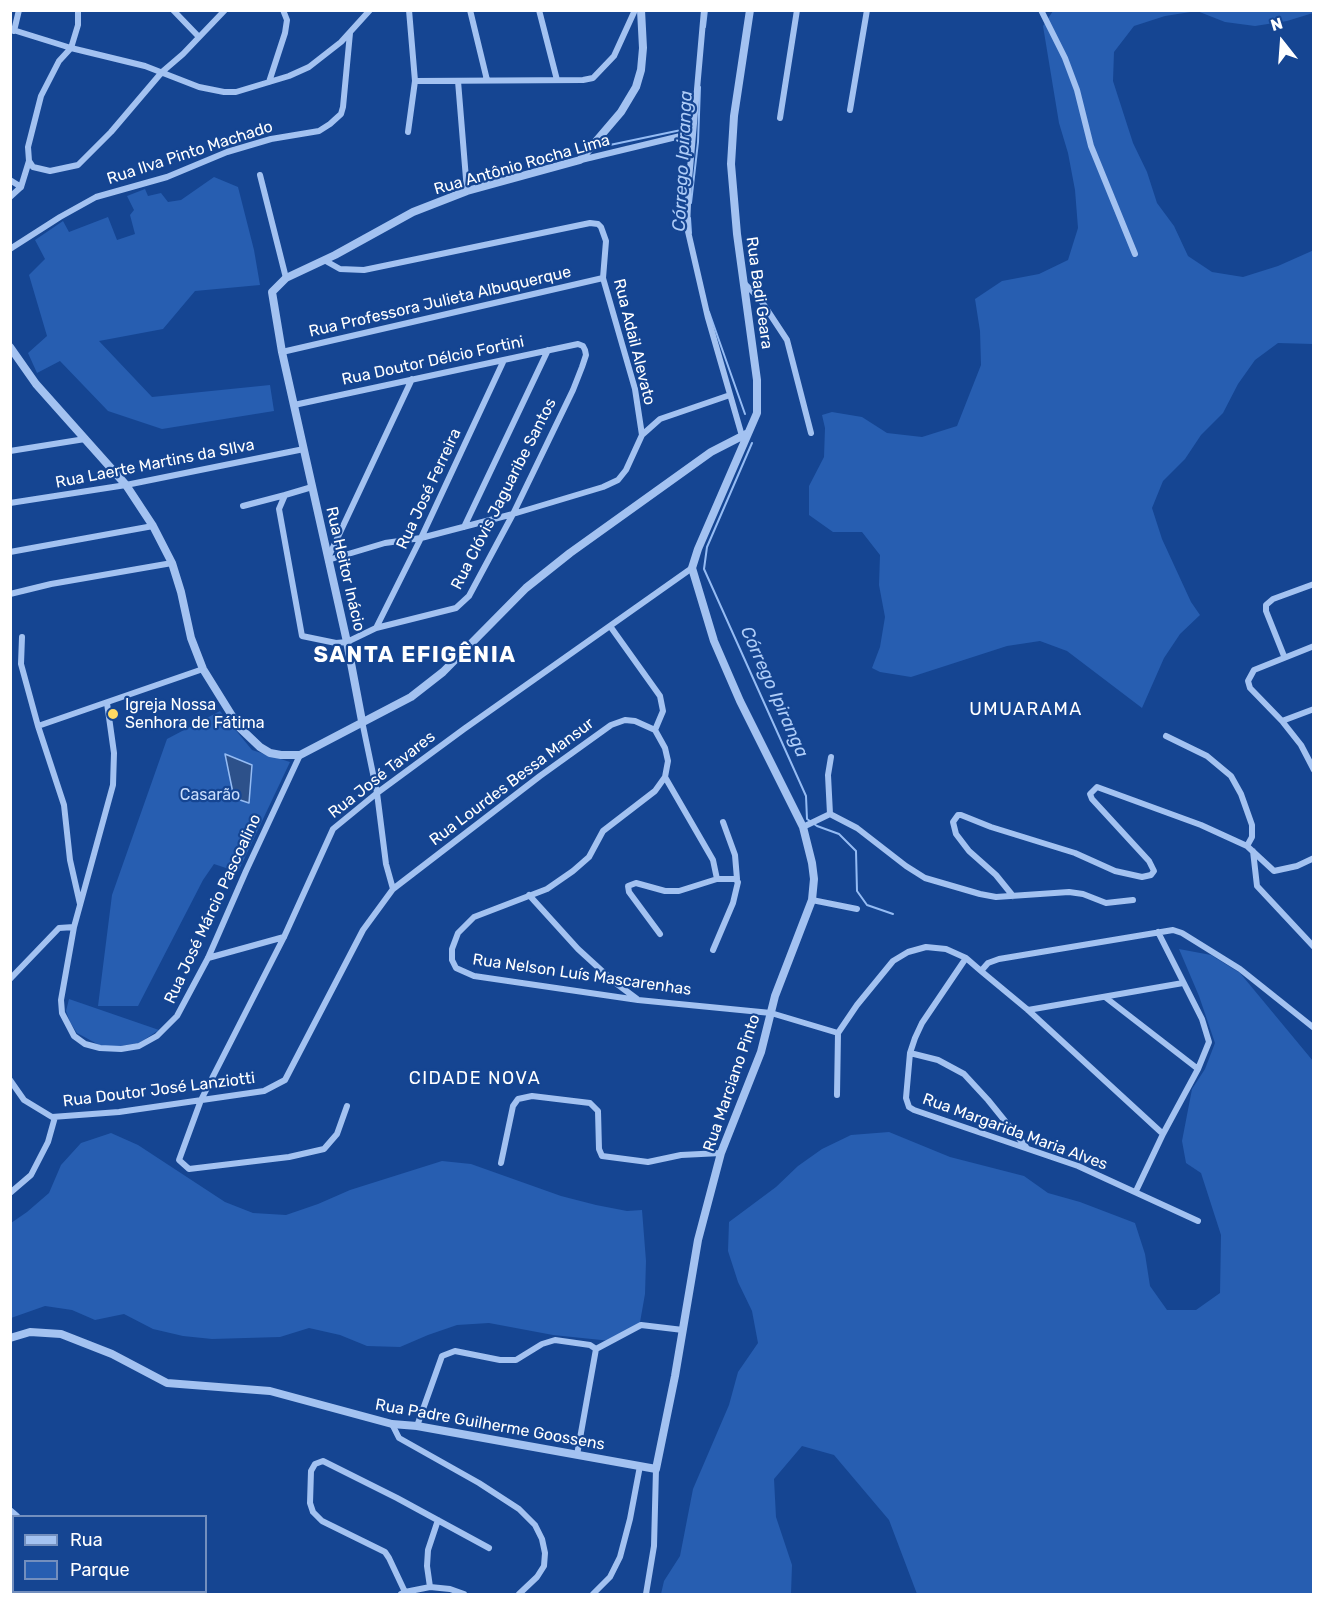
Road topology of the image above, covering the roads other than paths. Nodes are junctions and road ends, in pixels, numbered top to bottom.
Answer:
1 (19, 10) edge
2 (78, 10) edge
3 (173, 10) edge
4 (225, 10) edge
5 (283, 10) edge
6 (370, 10) edge
7 (409, 10) edge
8 (470, 10) edge
9 (539, 10) edge
10 (635, 10) edge
11 (641, 10) edge
12 (704, 10) edge
13 (750, 10) edge
14 (797, 10) edge
15 (867, 10) edge
16 (1041, 10) edge
17 (12, 30) edge
18 (350, 33) junction
19 (199, 38) junction
20 (70, 48) junction
21 (162, 72) junction
22 (487, 80) junction
23 (557, 80) junction
24 (415, 81) junction
25 (458, 81) junction
26 (270, 82) junction
27 (850, 110) dead end
28 (780, 118) dead end
29 (408, 132) dead end
30 (693, 133) junction
31 (580, 160) junction
32 (31, 164) junction
33 (260, 176) dead end
34 (10, 180) edge
35 (21, 187) junction
36 (467, 191) junction
37 (10, 197) edge
38 (10, 249) edge
39 (1135, 254) dead end
40 (324, 260) junction
41 (286, 278) junction
42 (603, 278) junction
43 (744, 283) junction
44 (272, 292) joint
45 (578, 344) joint
46 (10, 347) edge
47 (548, 350) junction
48 (282, 352) junction
49 (504, 360) junction
50 (412, 379) junction
51 (730, 395) junction
52 (294, 405) junction
53 (811, 433) dead end
54 (642, 435) junction
55 (745, 435) junction
56 (85, 439) junction
57 (304, 449) junction
58 (10, 452) edge
59 (126, 484) junction
60 (312, 487) junction
61 (285, 495) junction
62 (10, 503) edge
63 (243, 506) dead end
64 (513, 514) junction
65 (153, 526) junction
66 (464, 527) junction
67 (421, 538) junction
68 (10, 552) edge
69 (328, 559) junction
70 (172, 563) junction
71 (692, 568) junction
72 (1314, 584) edge
73 (10, 594) edge
74 (610, 626) junction
75 (376, 628) junction
76 (22, 636) dead end
77 (347, 642) junction
78 (1314, 646) edge
79 (1284, 656) junction
80 (203, 669) junction
81 (107, 703) junction
82 (1314, 709) edge
83 (362, 721) junction
84 (1282, 721) junction
85 (38, 726) junction
86 (655, 730) junction
87 (1166, 736) dead end
88 (300, 755) junction
89 (831, 757) dead end
90 (1314, 770) edge
91 (665, 777) junction
92 (377, 793) junction
93 (830, 814) junction
94 (723, 822) dead end
95 (804, 826) junction
96 (1247, 846) junction
97 (1253, 850) junction
98 (1314, 858) edge
99 (717, 879) junction
100 (737, 879) junction
101 (393, 889) junction
102 (529, 895) junction
103 (1013, 896) junction
104 (812, 900) junction
105 (1134, 900) dead end
106 (80, 906) junction
107 (857, 909) dead end
108 (74, 927) junction
109 (1158, 932) junction
110 (660, 934) dead end
111 (284, 937) junction
112 (1314, 946) edge
113 (713, 950) dead end
114 (208, 958) junction
115 (966, 958) junction
116 (981, 970) junction
117 (10, 980) edge
118 (1183, 983) junction
119 (1105, 997) junction
120 (638, 1000) junction
121 (1028, 1010) junction
122 (771, 1013) junction
123 (1314, 1028) edge
124 (838, 1033) junction
125 (910, 1053) junction
126 (1198, 1069) junction
127 (10, 1080) edge
128 (837, 1095) dead end
129 (201, 1100) junction
130 (347, 1106) dead end
131 (55, 1117) junction
132 (1163, 1134) junction
133 (1026, 1148) junction
134 (721, 1153) junction
135 (501, 1163) dead end
136 (1136, 1191) junction
137 (10, 1193) edge
138 (1198, 1221) dead end
139 (683, 1330) junction
140 (10, 1338) edge
141 (596, 1349) junction
142 (392, 1424) junction
143 (417, 1426) junction
144 (577, 1455) junction
145 (640, 1466) junction
146 (656, 1469) junction
147 (438, 1520) junction
148 (489, 1548) dead end
149 (430, 1587) junction
150 (403, 1593) edge
151 (464, 1594) edge
152 (519, 1594) edge
153 (593, 1594) edge
154 (646, 1594) edge

1 - 17 street
2 - 20 street
3 - 19 street
4 - 19 street
5 - 26 street
6 - 18 street
7 - 24 street
8 - 22 street
9 - 23 street
10 - 23 street
11 - 31 street
12 - 30 street
13 - 43 street, Rua Badi Geara
14 - 28 street
15 - 27 street
16 - 39 street
17 - 20 street
18 - 26 street
18 - 38 street, Rua Ilva Pinto Machado
19 - 21 street
20 - 21 street
20 - 32 street
21 - 26 street
21 - 32 street
22 - 23 street
22 - 25 street
24 - 25 street
24 - 29 street
25 - 36 street
30 - 31 street, Rua Antônio Rocha Lima
30 - 51 street
31 - 36 street, Rua Antônio Rocha Lima
32 - 35 street
33 - 41 street
34 - 35 street
35 - 37 street
36 - 40 street, Rua Antônio Rocha Lima
40 - 41 street, Rua Antônio Rocha Lima
40 - 42 street, Rua Adail Alevato
41 - 44 street, Rua Antônio Rocha Lima
42 - 48 street, Rua Professora Julieta Albuquerque
42 - 54 street, Rua Adail Alevato
43 - 53 street
43 - 55 street, Rua Badi Geara
44 - 48 street, Rua Heitor Inácio
45 - 47 street, Rua Doutor Délcio Fortini
45 - 64 street, Rua Clóvis Jaguaribe Santos
46 - 56 street
47 - 49 street, Rua Doutor Délcio Fortini
47 - 66 street
48 - 52 street, Rua Heitor Inácio
49 - 50 street, Rua Doutor Délcio Fortini
49 - 67 street, Rua José Ferreira
50 - 52 street, Rua Doutor Délcio Fortini
50 - 69 street
51 - 54 street
51 - 55 street
52 - 57 street, Rua Heitor Inácio
54 - 64 street
55 - 71 street, Rua Badi Geara
55 - 83 street
56 - 58 street
56 - 59 street
57 - 59 street, Rua Laerte Martins da SIlva
57 - 60 street, Rua Heitor Inácio
59 - 62 street, Rua Laerte Martins da SIlva
59 - 65 street
60 - 61 street
60 - 69 street, Rua Heitor Inácio
61 - 63 street
61 - 77 street
64 - 66 street
64 - 75 street, Rua Clóvis Jaguaribe Santos
65 - 68 street
65 - 70 street
66 - 67 street
67 - 69 street
67 - 75 street, Rua José Ferreira
69 - 77 street, Rua Heitor Inácio
70 - 73 street
70 - 80 street
71 - 74 street, Rua José Tavares
71 - 95 street, Rua Marciano Pinto
72 - 79 street
74 - 86 street
74 - 92 street, Rua José Tavares
75 - 77 street, Rua Clóvis Jaguaribe Santos
76 - 85 street
77 - 83 street, Rua Heitor Inácio
78 - 79 street
79 - 84 street
80 - 81 street
80 - 88 street
81 - 85 street
81 - 106 street, Rua José Márcio Pascoalino
82 - 84 street
83 - 88 street
83 - 92 street, Rua Heitor Inácio
84 - 90 street
85 - 106 street
86 - 91 street
86 - 101 street, Rua Lourdes Bessa Mansur
87 - 96 street
88 - 114 street, Rua José Márcio Pascoalino
89 - 93 street
91 - 99 street
91 - 102 street, Rua Nelson Luís Mascarenhas
92 - 101 street, Rua Heitor Inácio
92 - 111 street, Rua José Tavares
93 - 95 street
93 - 103 street
94 - 100 street
95 - 104 street, Rua Marciano Pinto
96 - 97 street
96 - 103 street
97 - 98 street
97 - 112 street
99 - 100 street
99 - 110 street
100 - 113 street
101 - 129 street, Rua Doutor José Lanziotti
102 - 120 street
102 - 120 street, Rua Nelson Luís Mascarenhas
103 - 105 street
104 - 107 street
104 - 122 street, Rua Marciano Pinto
106 - 108 street, Rua José Márcio Pascoalino
108 - 114 street, Rua José Márcio Pascoalino
108 - 117 street
109 - 116 street
109 - 118 street
109 - 123 street
111 - 114 street
111 - 129 street, Rua José Tavares
115 - 116 street
115 - 124 street
115 - 125 street, Rua Margarida Maria Alves
116 - 121 street
118 - 119 street
118 - 126 street
119 - 121 street
119 - 126 street
120 - 122 street, Rua Nelson Luís Mascarenhas
121 - 132 street
122 - 124 street, Rua Nelson Luís Mascarenhas
122 - 134 street, Rua Marciano Pinto
124 - 128 street
125 - 133 street
125 - 133 street, Rua Margarida Maria Alves
126 - 132 street
127 - 131 street, Rua Doutor José Lanziotti
129 - 130 street, Rua José Tavares
129 - 131 street, Rua Doutor José Lanziotti
131 - 137 street
132 - 136 street
133 - 136 street, Rua Margarida Maria Alves
134 - 135 street
134 - 139 street, Rua Marciano Pinto
136 - 138 street, Rua Margarida Maria Alves
139 - 141 street
139 - 146 street, Rua Marciano Pinto
140 - 142 street, Rua Padre Guilherme Goossens
141 - 143 street
141 - 144 street
142 - 143 street, Rua Padre Guilherme Goossens
142 - 152 street
143 - 144 street, Rua Padre Guilherme Goossens
144 - 145 street, Rua Padre Guilherme Goossens
145 - 146 street, Rua Padre Guilherme Goossens
145 - 153 street
146 - 154 street, Rua Marciano Pinto
147 - 148 street
147 - 149 street
147 - 150 street
149 - 150 street
149 - 151 street

